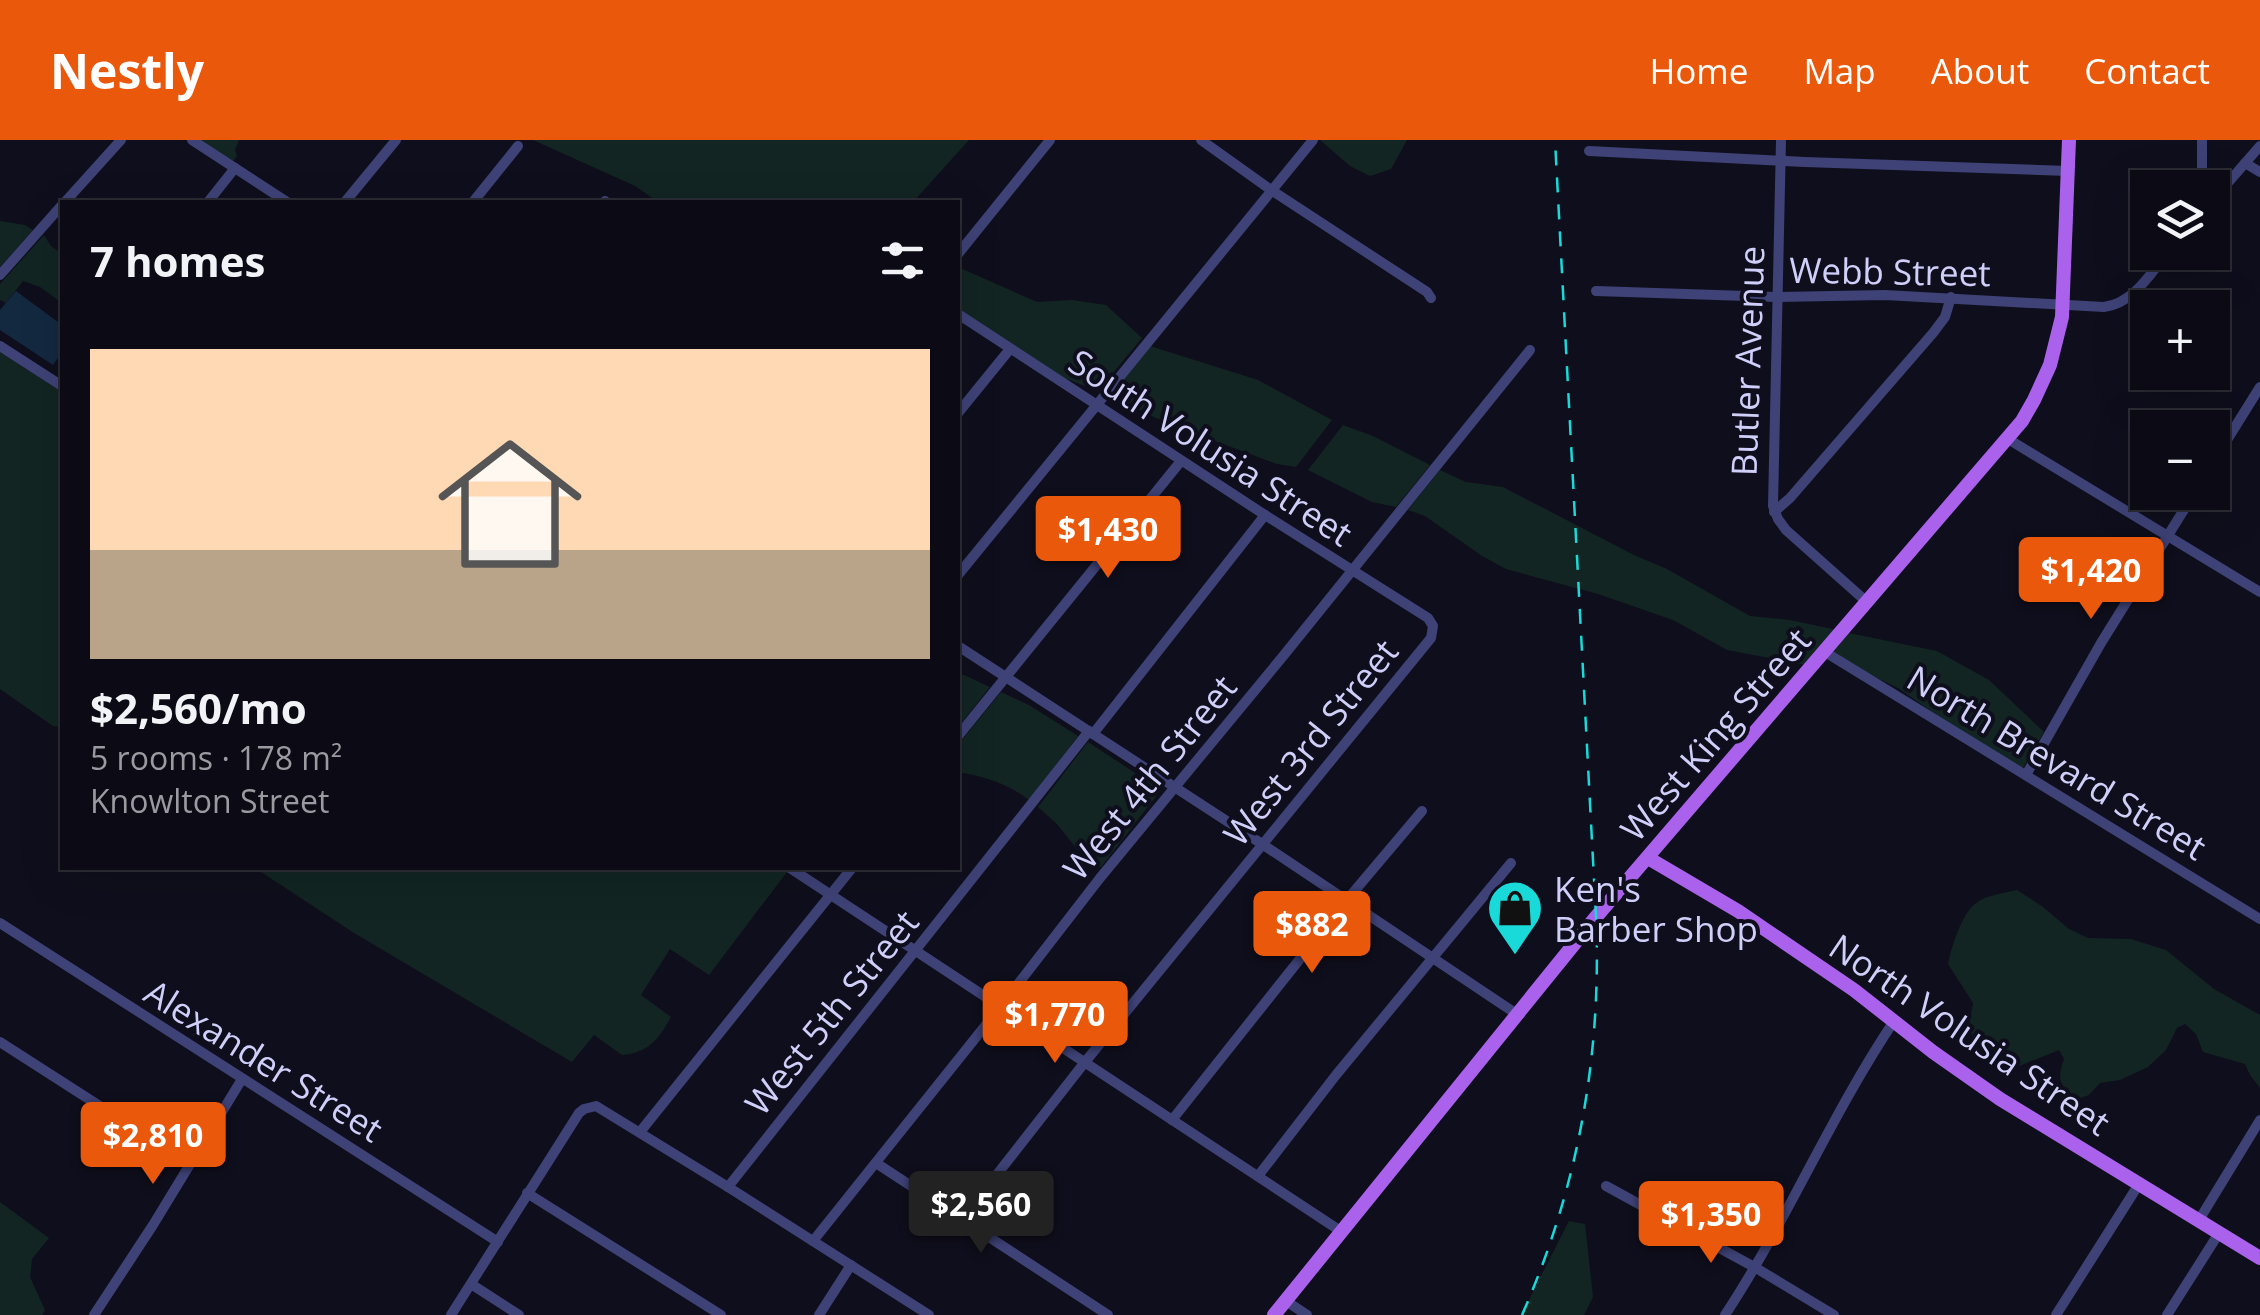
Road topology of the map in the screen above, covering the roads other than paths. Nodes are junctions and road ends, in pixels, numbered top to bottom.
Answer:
1 (121, 140) edge
2 (192, 140) edge
3 (396, 140) edge
4 (1050, 140) edge
5 (1200, 140) edge
6 (1313, 140) edge
7 (1781, 140) edge
8 (2069, 140) edge
9 (2202, 140) edge
10 (518, 146) dead end
11 (2260, 146) edge
12 (1589, 151) dead end
13 (1780, 161) junction
14 (2245, 163) junction
15 (235, 168) junction
16 (2202, 170) edge
17 (2068, 171) junction
18 (2260, 172) edge
19 (2230, 180) edge
20 (1271, 190) junction
21 (68, 200) edge
22 (210, 200) edge
23 (284, 200) edge
24 (347, 200) edge
25 (475, 200) edge
26 (60, 208) edge
27 (960, 252) edge
28 (2153, 270) edge
29 (0, 275) edge
30 (1596, 291) dead end
31 (1776, 296) junction
32 (1951, 297) junction
33 (1431, 298) dead end
34 (2064, 305) junction
35 (960, 315) edge
36 (0, 346) edge
37 (1010, 349) junction
38 (1530, 350) dead end
39 (60, 385) edge
40 (2260, 388) edge
41 (1095, 404) junction
42 (960, 411) edge
43 (2230, 436) edge
44 (2008, 439) junction
45 (1180, 461) junction
46 (2184, 510) edge
47 (1774, 512) junction
48 (1265, 515) junction
49 (2167, 536) junction
50 (1351, 571) junction
51 (960, 572) edge
52 (2260, 592) edge
53 (1868, 602) junction
54 (1433, 626) joint
55 (960, 647) edge
56 (1825, 652) junction
57 (1005, 677) junction
58 (960, 733) edge
59 (1091, 733) junction
60 (2026, 776) junction
61 (1175, 787) junction
62 (1422, 811) dead end
63 (1262, 844) junction
64 (1648, 858) junction
65 (1511, 863) dead end
66 (793, 870) edge
67 (850, 870) edge
68 (830, 894) junction
69 (1346, 901) junction
70 (2260, 920) edge
71 (0, 923) edge
72 (916, 950) junction
73 (1432, 959) junction
74 (1001, 1006) junction
75 (1518, 1016) junction
76 (1894, 1022) junction
77 (0, 1042) edge
78 (1085, 1062) junction
79 (242, 1080) junction
80 (1172, 1120) junction
81 (2260, 1120) edge
82 (640, 1132) junction
83 (876, 1163) junction
84 (190, 1164) junction
85 (1258, 1176) junction
86 (2139, 1184) junction
87 (728, 1186) junction
88 (1606, 1186) dead end
89 (527, 1193) junction
90 (962, 1219) junction
91 (2198, 1220) junction
92 (1342, 1232) junction
93 (2219, 1234) junction
94 (813, 1241) junction
95 (498, 1242) junction
96 (2260, 1258) edge
97 (851, 1265) junction
98 (1756, 1268) junction
99 (471, 1284) junction
100 (1286, 1301) junction
101 (94, 1315) edge
102 (451, 1315) edge
103 (519, 1315) edge
104 (722, 1315) edge
105 (818, 1315) edge
106 (929, 1315) edge
107 (1108, 1315) edge
108 (1274, 1315) edge
109 (1308, 1315) edge
110 (1725, 1315) edge
111 (1834, 1315) edge
112 (2056, 1315) edge
113 (2168, 1315) edge

1 - 21 street
2 - 15 street
3 - 24 street
4 - 27 street
5 - 20 street
6 - 20 street
7 - 13 street, Butler Avenue
8 - 17 main road, West King Street
9 - 16 street
10 - 25 street
11 - 14 street
12 - 13 street
13 - 17 street
13 - 31 street, Butler Avenue
14 - 18 street
14 - 19 street
15 - 22 street
15 - 23 street
17 - 34 main road, West King Street
20 - 33 street
20 - 41 street
26 - 29 street
28 - 34 street, Webb Street
30 - 31 street, Webb Street
31 - 32 street, Webb Street
31 - 47 street, Butler Avenue
32 - 34 street, Webb Street
32 - 47 street
34 - 44 main road, West King Street
35 - 37 street, South Volusia Street
36 - 39 street
37 - 41 street, South Volusia Street
37 - 42 street
38 - 50 street, West 4th Street
40 - 43 street
41 - 45 street, South Volusia Street
41 - 51 street
44 - 49 street
44 - 53 main road, West King Street
45 - 48 street, South Volusia Street
45 - 57 street
46 - 49 street
47 - 53 street, Butler Avenue
48 - 50 street, South Volusia Street
48 - 59 street, West 5th Street
49 - 52 street
49 - 60 street
50 - 54 street, South Volusia Street
50 - 61 street, West 4th Street
53 - 56 main road, West King Street
54 - 63 street, West 3rd Street
55 - 57 street
56 - 60 street, North Brevard Street
56 - 64 main road, West King Street
57 - 58 street
57 - 59 street
59 - 61 street
59 - 72 street, West 5th Street
60 - 70 street, North Brevard Street
61 - 63 street
61 - 74 street, West 4th Street
62 - 69 street
63 - 69 street
63 - 78 street, West 3rd Street
64 - 75 main road, West King Street
64 - 76 main road, North Volusia Street
65 - 73 street
66 - 68 street
67 - 68 street
68 - 72 street
68 - 82 street
69 - 73 street
69 - 80 street
71 - 79 street, Alexander Street
72 - 74 street
72 - 87 street, West 5th Street
73 - 75 street
73 - 85 street
74 - 78 street
74 - 83 street, West 4th Street
75 - 92 main road, West King Street
76 - 86 main road, North Volusia Street
76 - 98 street
77 - 84 street
78 - 80 street
78 - 90 street, West 3rd Street
79 - 84 street
79 - 95 street, Alexander Street
80 - 85 street
81 - 91 street
82 - 87 street
82 - 89 street
83 - 90 street
83 - 94 street, West 4th Street
84 - 101 street
85 - 92 street
86 - 91 main road, North Volusia Street
86 - 112 street
87 - 94 street
88 - 98 street
89 - 95 street
89 - 104 street
90 - 107 street
91 - 93 main road, North Volusia Street
92 - 100 main road, West King Street
93 - 96 main road, North Volusia Street
93 - 113 street
94 - 97 street
95 - 99 street
97 - 105 street
97 - 106 street
98 - 110 street
98 - 111 street
99 - 102 street
99 - 103 street
100 - 108 main road, West King Street
100 - 109 street

